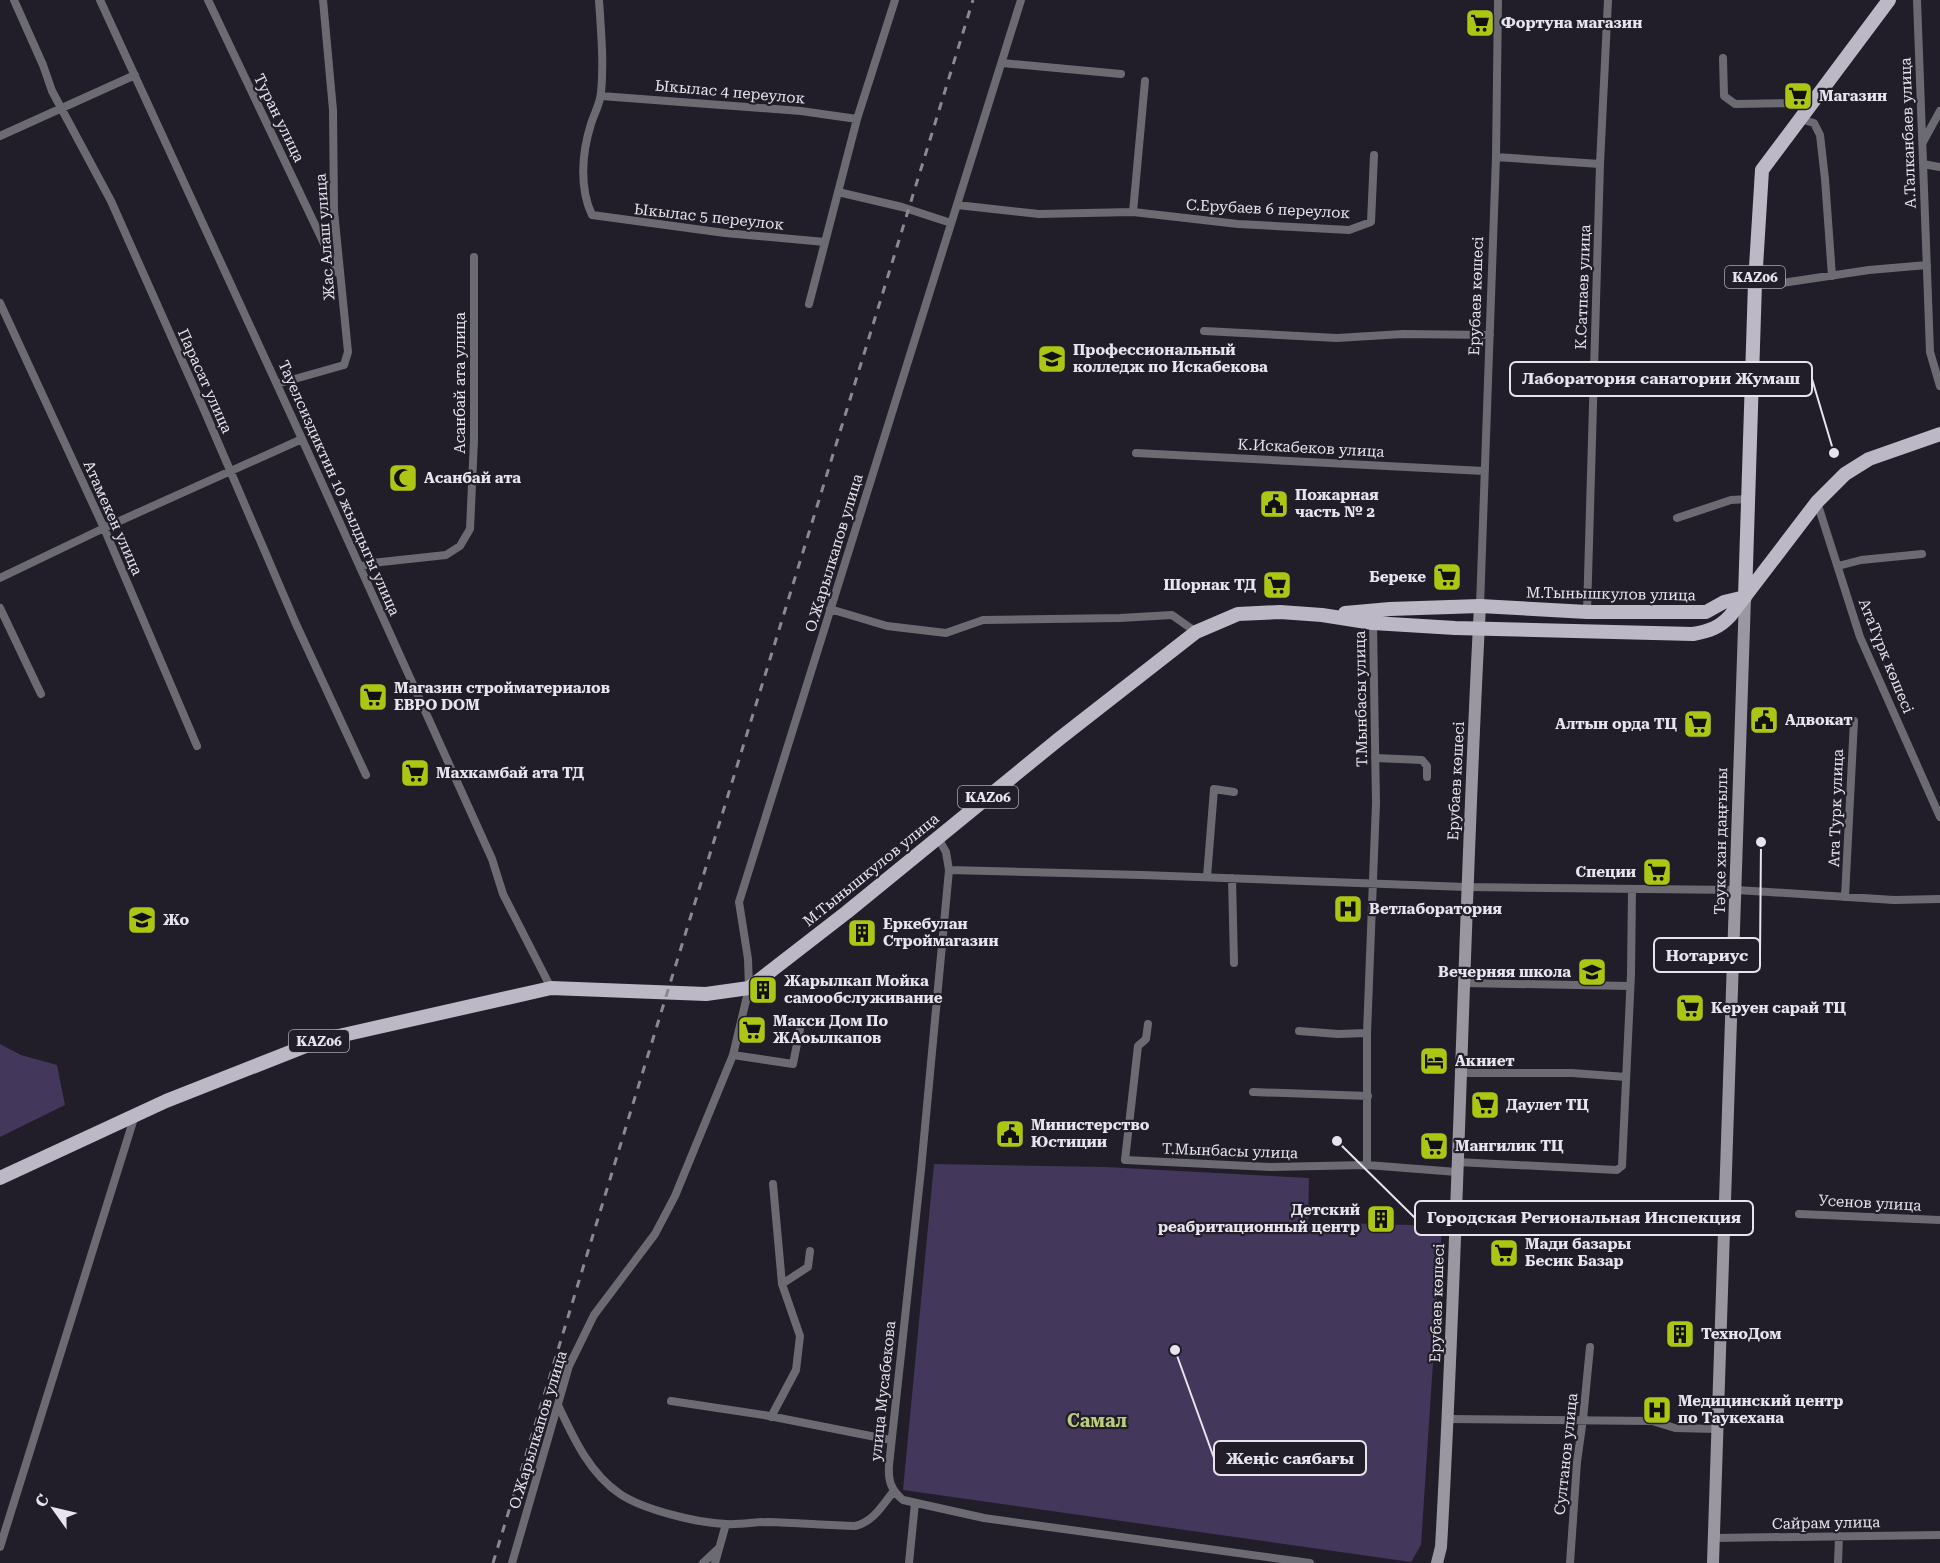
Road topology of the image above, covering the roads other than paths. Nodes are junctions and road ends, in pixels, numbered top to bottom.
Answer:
1 (14, 0) edge
2 (100, 0) edge
3 (208, 0) edge
4 (323, 0) edge
5 (599, 0) edge
6 (895, 0) edge
7 (1021, 0) edge
8 (1498, 0) edge
9 (1608, 0) edge
10 (1889, 0) edge
11 (1917, 0) edge
12 (1722, 58) dead end
13 (1002, 63) junction
14 (1121, 74) dead end
15 (135, 75) junction
16 (1145, 81) dead end
17 (601, 96) junction
18 (62, 107) junction
19 (1940, 111) edge
20 (1804, 115) junction
21 (857, 119) junction
22 (0, 136) edge
23 (1922, 144) junction
24 (1374, 155) dead end
25 (1496, 157) junction
26 (1600, 164) junction
27 (1923, 164) junction
28 (1940, 167) edge
29 (838, 192) junction
30 (957, 206) junction
31 (1133, 213) junction
32 (951, 224) junction
33 (825, 242) junction
34 (474, 257) dead end
35 (1927, 265) junction
36 (1832, 276) junction
37 (342, 280) junction
38 (1755, 283) junction
39 (0, 303) edge
40 (808, 304) dead end
41 (1204, 331) dead end
42 (1490, 335) junction
43 (277, 384) junction
44 (1940, 386) edge
45 (1940, 434) edge
46 (303, 439) junction
47 (1136, 453) dead end
48 (1484, 471) junction
49 (230, 472) junction
50 (1748, 499) junction
51 (1817, 502) junction
52 (1677, 518) dead end
53 (104, 528) junction
54 (1922, 554) dead end
55 (1838, 566) junction
56 (360, 567) junction
57 (0, 578) edge
58 (1745, 597) junction
59 (1480, 606) junction
60 (0, 608) edge
61 (830, 609) junction
62 (1587, 612) junction
63 (1322, 615) junction
64 (1373, 622) junction
65 (1479, 628) junction
66 (1196, 632) junction
67 (41, 694) dead end
68 (1854, 721) dead end
69 (197, 746) dead end
70 (1375, 758) junction
71 (366, 775) dead end
72 (1427, 777) dead end
73 (1234, 792) dead end
74 (1940, 817) edge
75 (938, 838) junction
76 (949, 870) junction
77 (1207, 877) junction
78 (1232, 878) junction
79 (1373, 883) junction
80 (1466, 887) junction
81 (1632, 889) junction
82 (1737, 890) junction
83 (1845, 897) junction
84 (1940, 899) edge
85 (1234, 963) dead end
86 (1463, 983) junction
87 (1630, 986) junction
88 (550, 988) junction
89 (749, 988) junction
90 (1148, 1024) dead end
91 (800, 1029) dead end
92 (1299, 1031) dead end
93 (1367, 1033) junction
94 (733, 1055) junction
95 (1460, 1073) junction
96 (1626, 1077) junction
97 (1253, 1092) dead end
98 (1368, 1096) junction
99 (135, 1115) junction
100 (1368, 1165) junction
101 (1457, 1167) junction
102 (0, 1178) edge
103 (773, 1184) dead end
104 (1799, 1214) dead end
105 (1940, 1220) edge
106 (810, 1251) dead end
107 (782, 1284) junction
108 (1590, 1347) dead end
109 (671, 1401) dead end
110 (558, 1405) junction
111 (771, 1417) junction
112 (1448, 1419) junction
113 (1583, 1419) junction
114 (1717, 1429) junction
115 (891, 1440) junction
116 (893, 1492) junction
117 (915, 1503) junction
118 (726, 1524) junction
119 (1940, 1535) edge
120 (1839, 1536) junction
121 (1714, 1538) junction
122 (0, 1547) edge
123 (719, 1549) junction
124 (512, 1563) edge
125 (703, 1563) edge
126 (715, 1563) edge
127 (909, 1563) edge
128 (1310, 1563) edge
129 (1437, 1563) edge
130 (1570, 1563) edge
131 (1713, 1563) edge
132 (1838, 1563) edge

1 - 18 street, Парасат улица
2 - 15 street, Тауелсиздиктин 10 жылдыгы улица
3 - 37 street, Туран улица
4 - 37 street, Жас Алаш улица
5 - 17 street
6 - 21 street
7 - 13 street, О.Жарылкапов улица
8 - 25 street, Ерубаев көшесі
9 - 26 street, К.Сатпаев улица
10 - 20 main road, KАZ06
11 - 23 street, А.Талканбаев улица
12 - 20 street
13 - 14 street
13 - 30 street, О.Жарылкапов улица
15 - 18 street
15 - 43 street, Тауелсиздиктин 10 жылдыгы улица
16 - 31 street
17 - 21 street, Ыкылас 4 переулок
17 - 33 street, Ыкылас 5 переулок
18 - 22 street
18 - 49 street, Парасат улица
19 - 23 street
20 - 36 street
20 - 38 main road, KАZ06
21 - 29 street
23 - 27 street, А.Талканбаев улица
24 - 31 street, С.Ерубаев 6 переулок
25 - 26 street
25 - 42 street, Ерубаев көшесі
26 - 62 street, К.Сатпаев улица
27 - 28 street
27 - 35 street, А.Талканбаев улица
29 - 32 street
29 - 33 street
30 - 31 street, С.Ерубаев 6 переулок
30 - 32 street, О.Жарылкапов улица
32 - 61 street, О.Жарылкапов улица
33 - 40 street
34 - 56 street, Асанбай ата улица
35 - 36 street
35 - 44 street, А.Талканбаев улица
36 - 38 street
37 - 43 street, Жас Алаш улица
38 - 50 main road, KАZ06
39 - 53 street, Атамекен улица
41 - 42 street
42 - 48 street, Ерубаев көшесі
43 - 46 street, Тауелсиздиктин 10 жылдыгы улица
45 - 51 main road, KАZ06
46 - 49 street
46 - 56 street, Тауелсиздиктин 10 жылдыгы улица
47 - 48 street, К.Искабеков улица
48 - 59 street, Ерубаев көшесі
49 - 53 street
49 - 71 street, Парасат улица
50 - 52 street
50 - 58 main road, KАZ06
51 - 55 street, АтаТүрк көшесі
51 - 58 main road, KАZ06
53 - 57 street
53 - 69 street, Атамекен улица
54 - 55 street
55 - 74 street, АтаТүрк көшесі
56 - 88 street, Тауелсиздиктин 10 жылдыгы улица
58 - 62 main road, М.Тынышкулов улица / KАZ06
58 - 65 main road, М.Тынышкулов улица / KАZ06
58 - 82 street, Тәуке хан даңғылы
59 - 62 main road, М.Тынышкулов улица / KАZ06
59 - 63 main road, М.Тынышкулов улица / KАZ06
59 - 65 street, Ерубаев көшесі
60 - 67 street
61 - 66 street
61 - 89 street, О.Жарылкапов улица
63 - 64 main road, М.Тынышкулов улица / KАZ06
63 - 66 main road, М.Тынышкулов улица / KАZ06
64 - 65 main road, М.Тынышкулов улица / KАZ06
64 - 70 street, Т.Мынбасы улица
65 - 80 street, Ерубаев көшесі
66 - 75 main road, М.Тынышкулов улица / KАZ06
68 - 83 street, Ата Турк улица
70 - 72 street
70 - 79 street, Т.Мынбасы улица
73 - 77 street
75 - 76 street
75 - 89 main road, М.Тынышкулов улица / KАZ06
76 - 77 street
76 - 115 street, улица Мусабекова
77 - 78 street
78 - 79 street
78 - 85 street
79 - 80 street
79 - 93 street, Т.Мынбасы улица
80 - 81 street
80 - 86 street, Ерубаев көшесі
81 - 82 street
81 - 87 street
82 - 83 street
82 - 114 street, Тәуке хан даңғылы
83 - 84 street
86 - 87 street
86 - 95 street, Ерубаев көшесі
87 - 96 street
88 - 89 main road, М.Тынышкулов улица / KАZ06
88 - 99 main road, KАZ06
89 - 94 street, О.Жарылкапов улица
90 - 100 street, Т.Мынбасы улица
91 - 94 street
92 - 93 street
93 - 98 street, Т.Мынбасы улица
94 - 110 street, О.Жарылкапов улица
95 - 96 street
95 - 101 street, Ерубаев көшесі
96 - 101 street, Т.Мынбасы улица
97 - 98 street
98 - 100 street, Т.Мынбасы улица
99 - 102 main road, KАZ06
99 - 122 street
100 - 101 street, Т.Мынбасы улица
101 - 112 street, Ерубаев көшесі
103 - 107 street
104 - 105 street, Усенов улица
106 - 107 street
107 - 111 street
108 - 113 street, Султанов улица
109 - 111 street
110 - 118 street
110 - 124 street, О.Жарылкапов улица
111 - 115 street
112 - 113 street
112 - 129 street, Ерубаев көшесі
113 - 114 street
113 - 130 street, Султанов улица
114 - 121 street, Тәуке хан даңғылы
115 - 116 street, улица Мусабекова
116 - 117 street
116 - 118 street
117 - 127 street
117 - 128 street
118 - 123 street
119 - 120 street, Сайрам улица
120 - 121 street, Сайрам улица
120 - 132 street
121 - 131 street, Тәуке хан даңғылы
123 - 125 street
123 - 126 street

